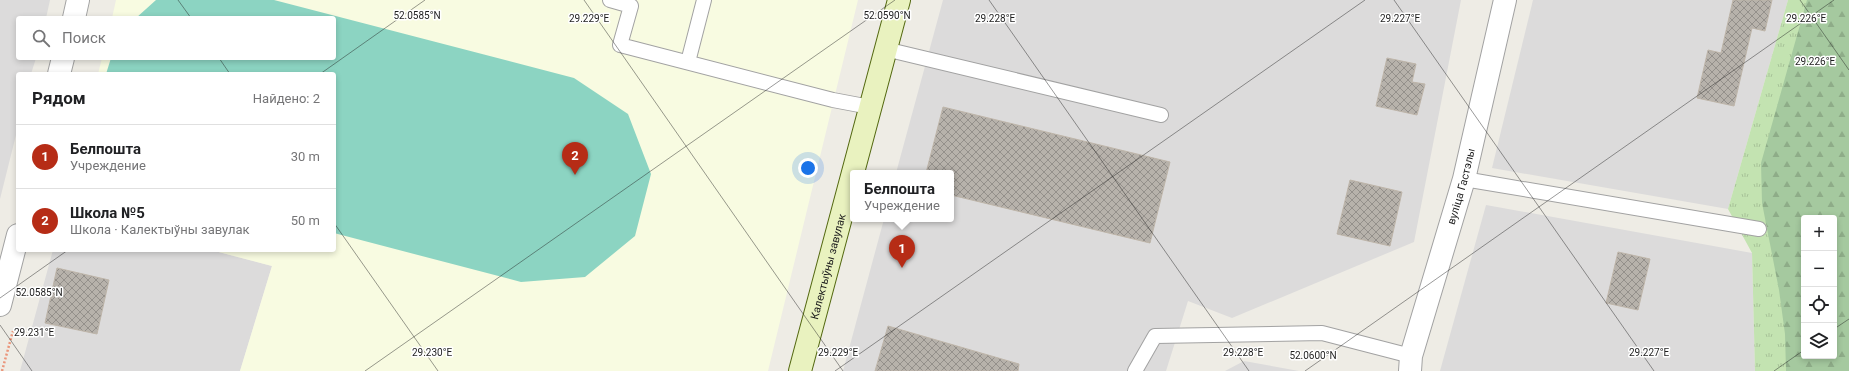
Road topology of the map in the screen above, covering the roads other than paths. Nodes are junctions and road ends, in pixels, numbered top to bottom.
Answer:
1 (78, 0) edge
2 (610, 0) edge
3 (704, 0) edge
4 (898, 0) edge
5 (1505, 0) edge
6 (74, 16) edge
7 (885, 50) junction
8 (62, 60) edge
9 (688, 62) junction
10 (60, 72) edge
11 (870, 107) junction
12 (1161, 115) dead end
13 (853, 170) edge
14 (1464, 179) junction
15 (850, 182) edge
16 (1759, 228) dead end
17 (16, 243) edge
18 (0, 305) edge
19 (1411, 363) edge
20 (800, 371) edge
21 (1135, 371) edge

1 - 6 street
2 - 9 lane
3 - 9 lane
4 - 7 street, Калектыўны завулак
5 - 14 street, вуліца Гастэлы
7 - 11 street, Калектыўны завулак
7 - 12 lane
8 - 10 street
9 - 11 lane
11 - 13 street, Калектыўны завулак
14 - 16 lane
14 - 19 street, вуліца Гастэлы
15 - 20 street, Калектыўны завулак
17 - 18 street
19 - 21 lane

